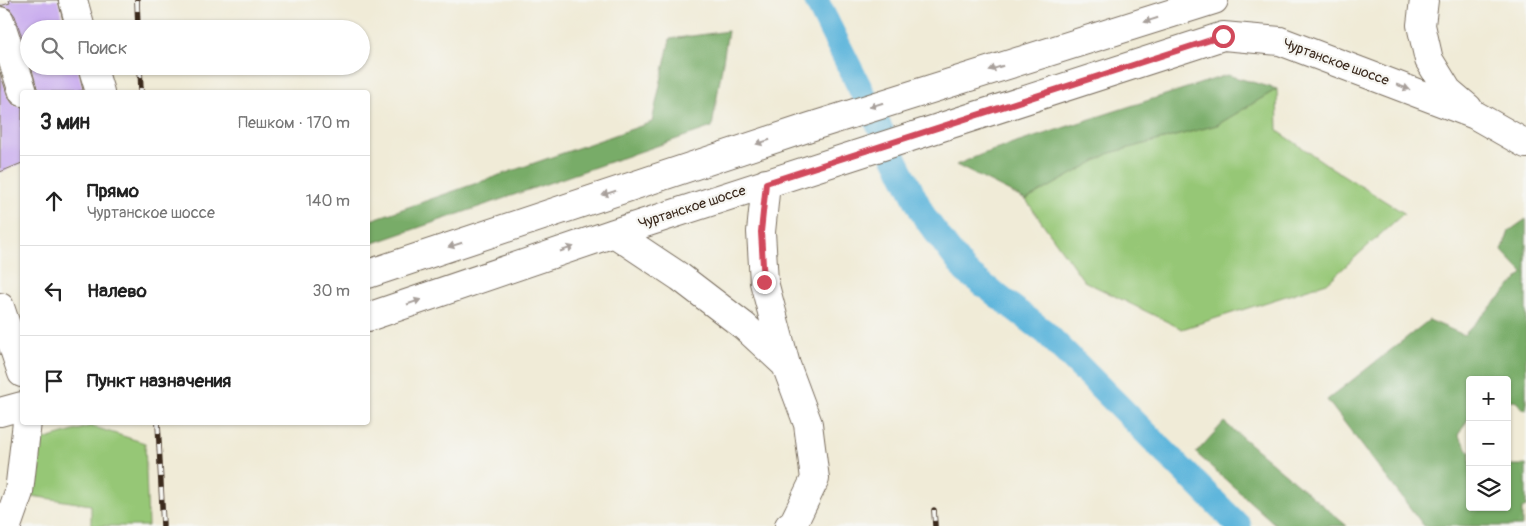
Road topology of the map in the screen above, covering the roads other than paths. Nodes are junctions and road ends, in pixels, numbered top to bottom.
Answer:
1 (73, 0) edge
2 (1214, 0) edge
3 (1424, 0) edge
4 (79, 20) edge
5 (0, 22) edge
6 (95, 75) edge
7 (22, 90) edge
8 (99, 90) edge
9 (1475, 115) junction
10 (1526, 129) edge
11 (1526, 144) edge
12 (766, 183) junction
13 (614, 233) junction
14 (370, 273) edge
15 (0, 307) edge
16 (370, 316) edge
17 (20, 363) edge
18 (786, 365) junction
19 (20, 407) edge
20 (0, 412) edge
21 (27, 425) edge
22 (7, 526) edge
23 (789, 526) edge

1 - 4 street
2 -> 14 street
3 - 9 street
5 - 7 street
6 - 8 street
9 - 10 street
9 - 11 street, Чуртанское шоссе
12 -> 9 street, Чуртанское шоссе
12 - 13 street, Чуртанское шоссе
12 - 18 street
16 -> 13 street, Чуртанское шоссе
13 - 18 street
15 - 17 street
18 - 23 street
19 - 20 street
21 - 22 street

